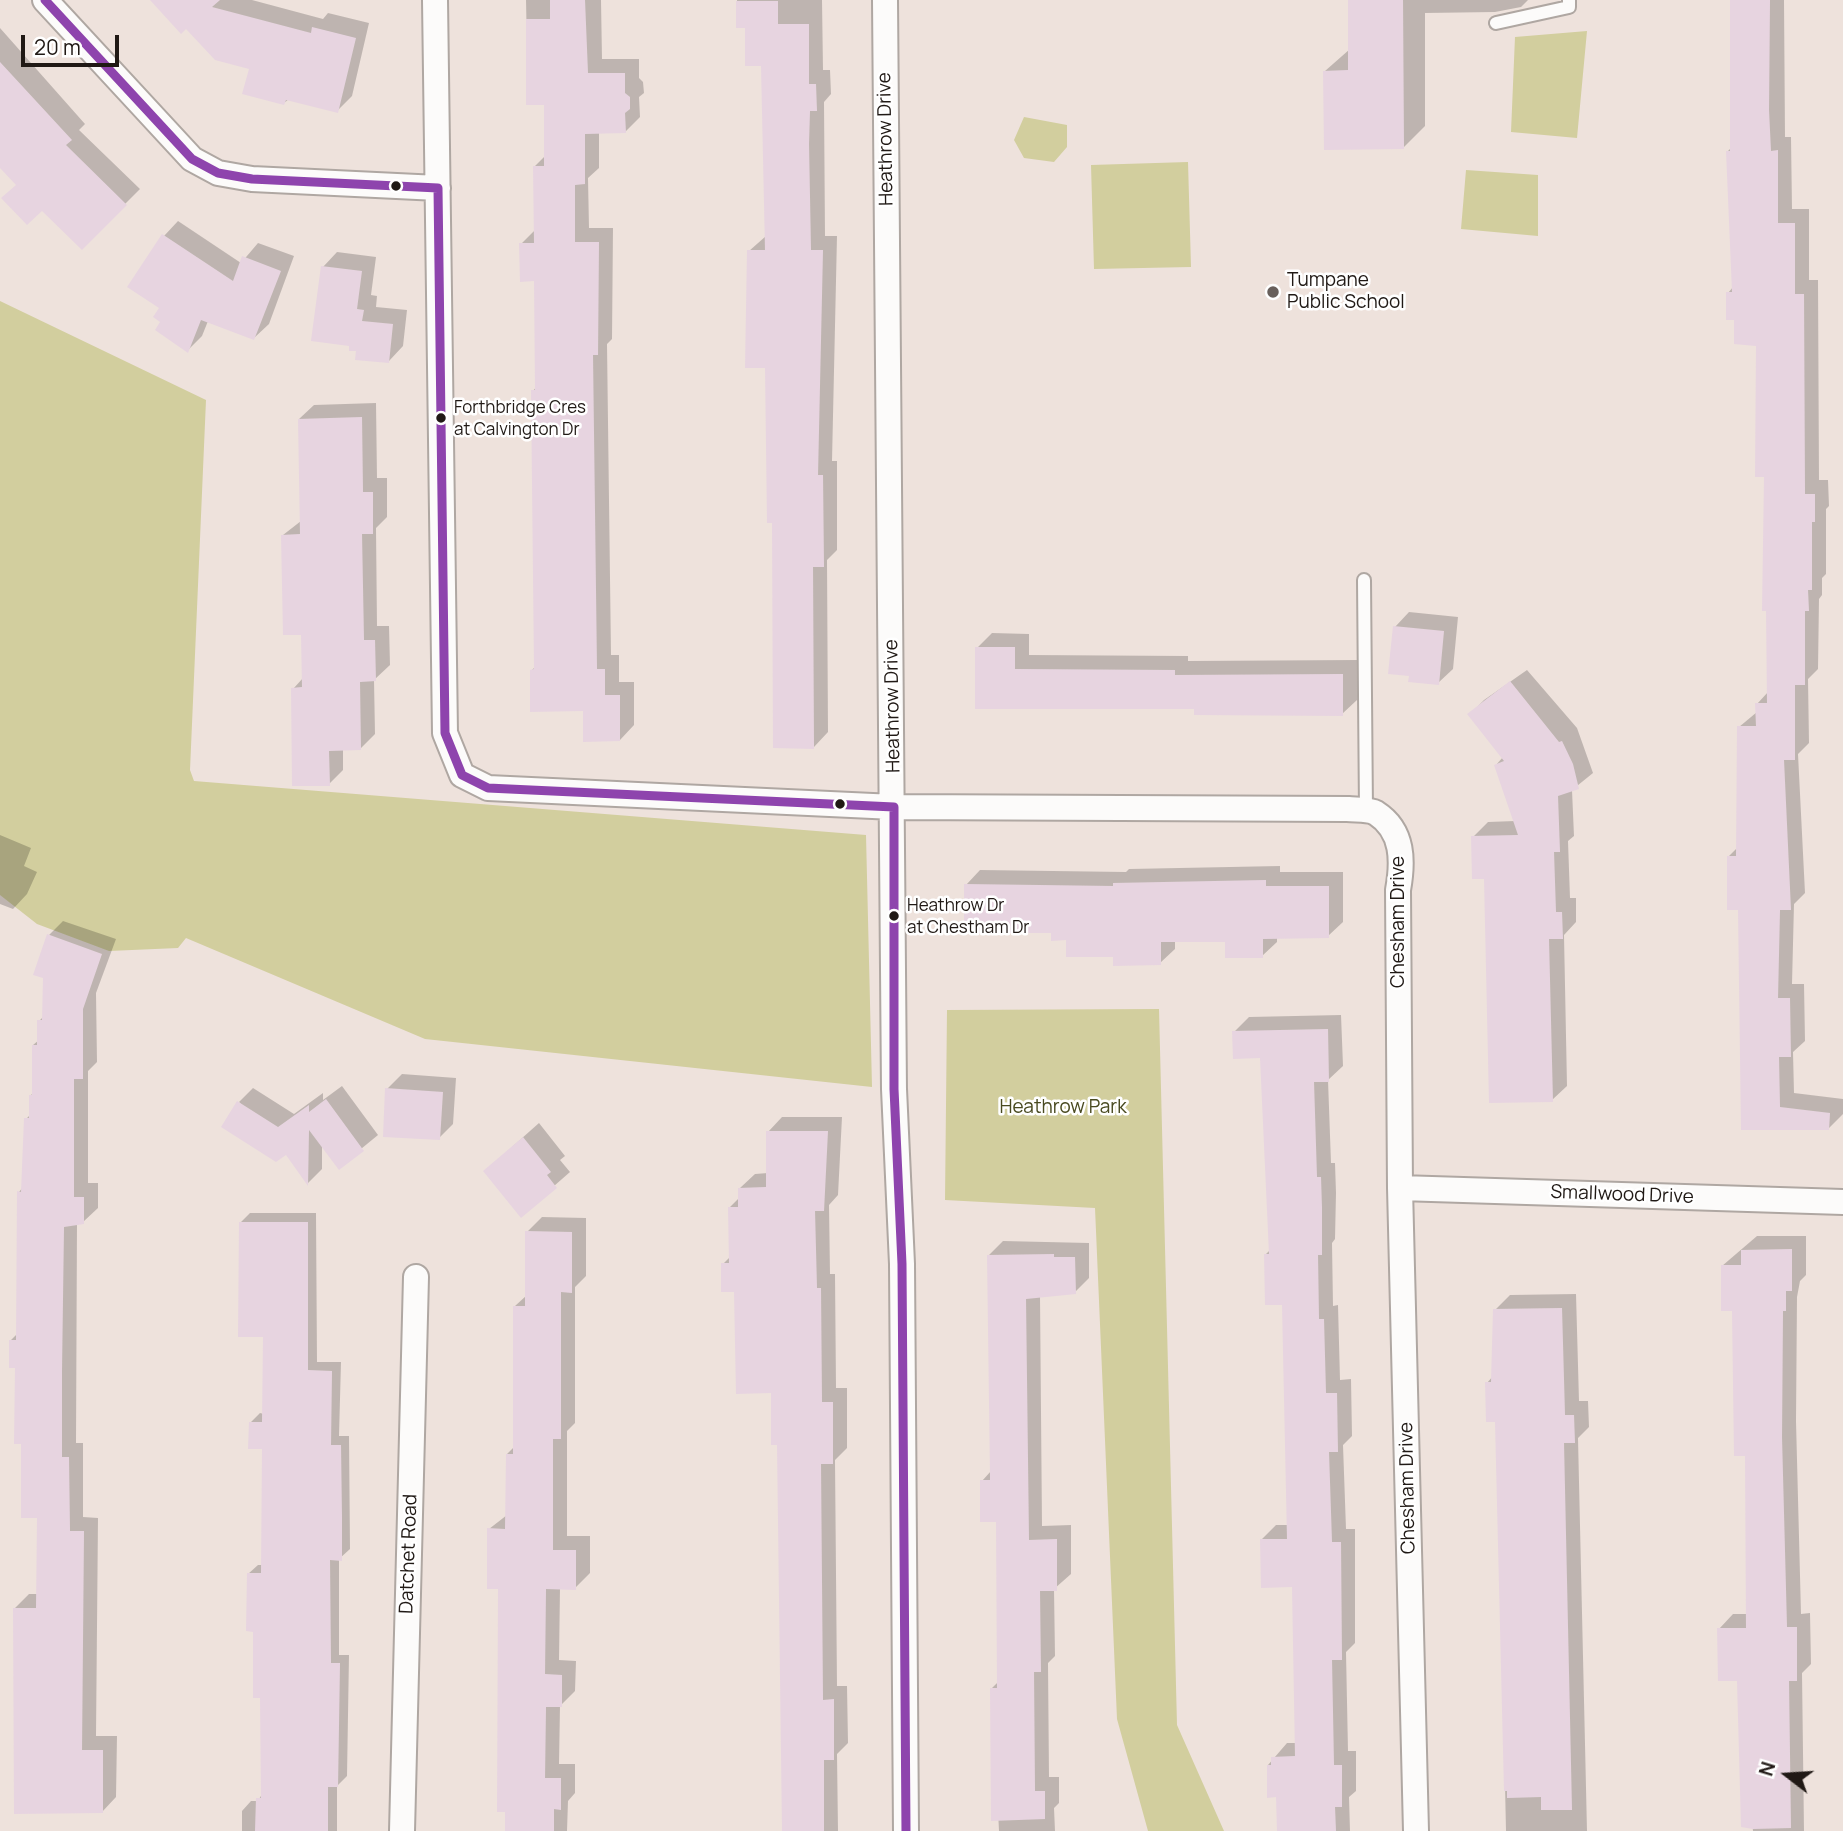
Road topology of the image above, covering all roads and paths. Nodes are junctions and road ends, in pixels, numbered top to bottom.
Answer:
1 (45, 0) edge
2 (435, 0) edge
3 (885, 0) edge
4 (1569, 0) edge
5 (1496, 23) dead end
6 (438, 188) junction
7 (1364, 580) dead end
8 (894, 807) junction
9 (1366, 811) junction
10 (1400, 1188) junction
11 (1843, 1202) edge
12 (416, 1277) dead end
13 (401, 1831) edge
14 (906, 1831) edge
15 (1416, 1831) edge

1 - 6 street
2 - 6 street
3 - 8 street, Heathrow Drive
4 - 5 lane
6 - 8 street
7 - 9 lane
8 - 9 street
8 - 14 street, Heathrow Drive
9 - 10 street, Chesham Drive
10 - 11 street, Smallwood Drive
10 - 15 street, Chesham Drive
12 - 13 street, Datchet Road

